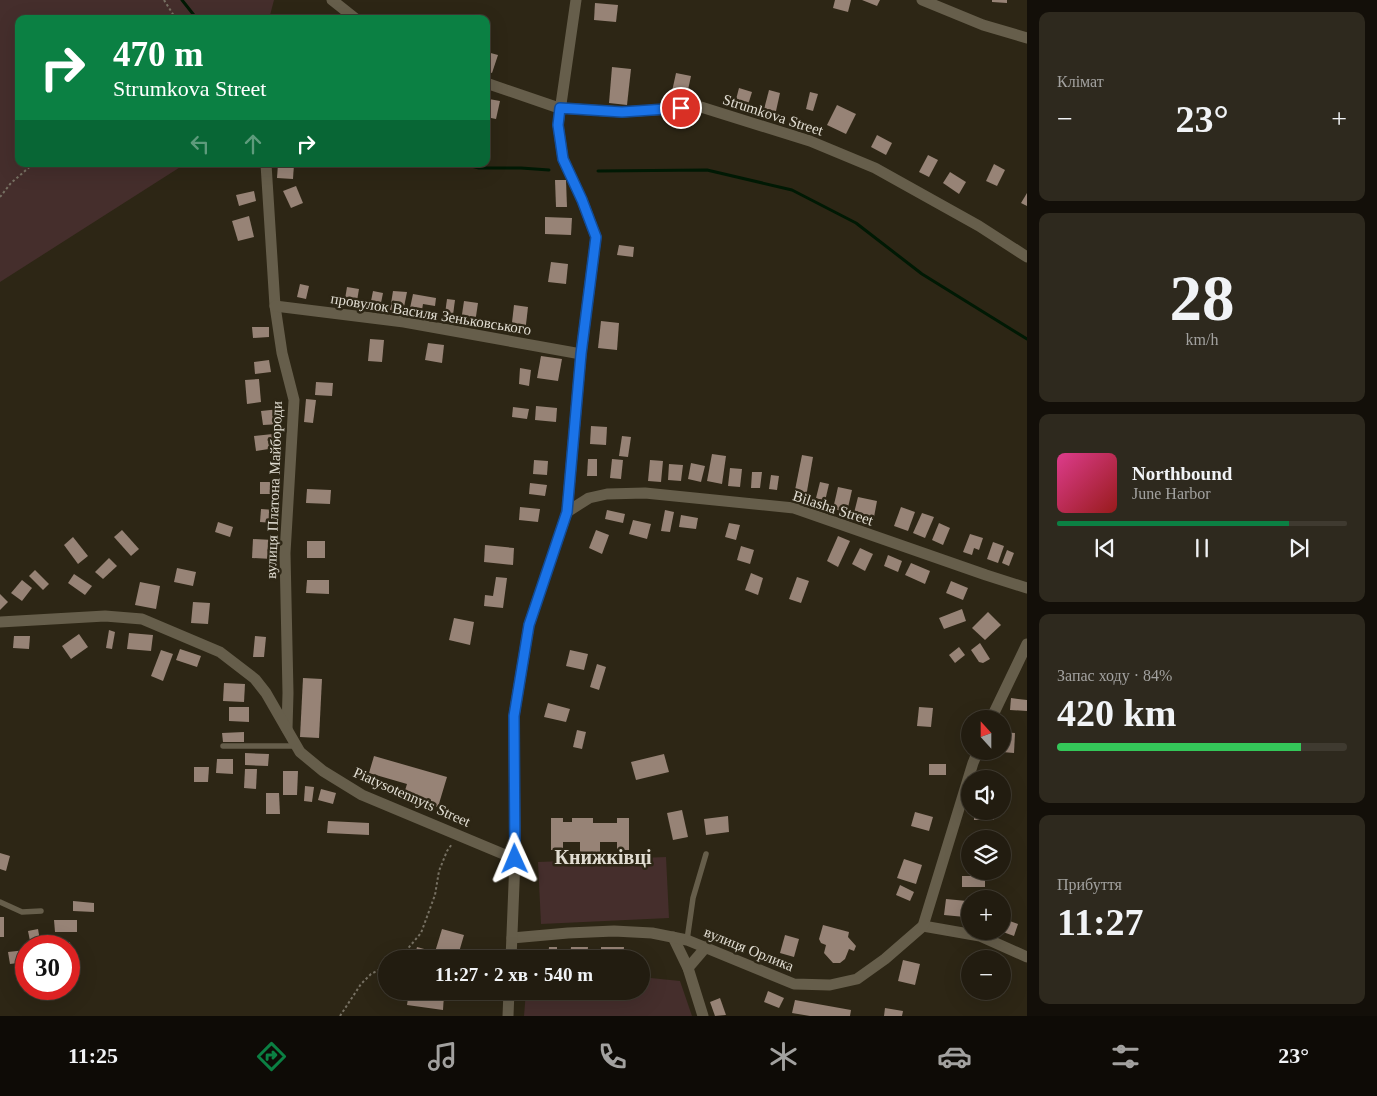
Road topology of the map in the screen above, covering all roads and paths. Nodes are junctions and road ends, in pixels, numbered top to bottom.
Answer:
1 (164, 0) edge
2 (332, 0) edge
3 (576, 0) edge
4 (922, 0) edge
5 (173, 15) edge
6 (351, 15) edge
7 (1027, 38) edge
8 (490, 85) edge
9 (560, 108) junction
10 (30, 167) edge
11 (266, 167) edge
12 (0, 197) edge
13 (1027, 257) edge
14 (275, 306) junction
15 (581, 354) junction
16 (567, 512) junction
17 (1027, 588) edge
18 (0, 622) edge
19 (1027, 644) edge
20 (995, 710) edge
21 (287, 730) junction
22 (223, 746) dead end
23 (296, 746) junction
24 (975, 760) edge
25 (458, 836) junction
26 (706, 854) dead end
27 (515, 859) junction
28 (0, 902) edge
29 (41, 911) dead end
30 (923, 926) junction
31 (512, 938) junction
32 (674, 938) junction
33 (687, 940) junction
34 (706, 947) junction
35 (407, 950) edge
36 (511, 950) edge
37 (1027, 957) edge
38 (688, 968) junction
39 (378, 970) edge
40 (509, 1000) edge
41 (340, 1016) edge
42 (508, 1016) edge
43 (703, 1016) edge

1 - 5 path
2 - 6 street
3 - 9 street
4 - 7 street
8 - 9 street, Strumkova Street
9 - 13 street, Strumkova Street
9 - 15 street
10 - 12 path
11 - 14 street, вулиця Платона Майбороди
14 - 15 street, провулок Василя Зеньковського
14 - 21 street, вулиця Платона Майбороди
15 - 16 street
16 - 17 street, Bilasha Street
16 - 27 street
18 - 21 street, Piatysotennyts Street
19 - 20 street
21 - 23 street, Piatysotennyts Street
22 - 23 lane
23 - 25 street, Piatysotennyts Street
24 - 30 street
25 - 27 street, Piatysotennyts Street
25 - 35 path
26 - 33 lane
27 - 31 street
28 - 29 lane
30 - 34 street, вулиця Орлика
30 - 37 street
31 - 32 street, вулиця Орлика
31 - 36 street
32 - 33 street, вулиця Орлика
32 - 38 street
33 - 34 street, вулиця Орлика
34 - 38 street
38 - 43 street
39 - 41 path
40 - 42 street

